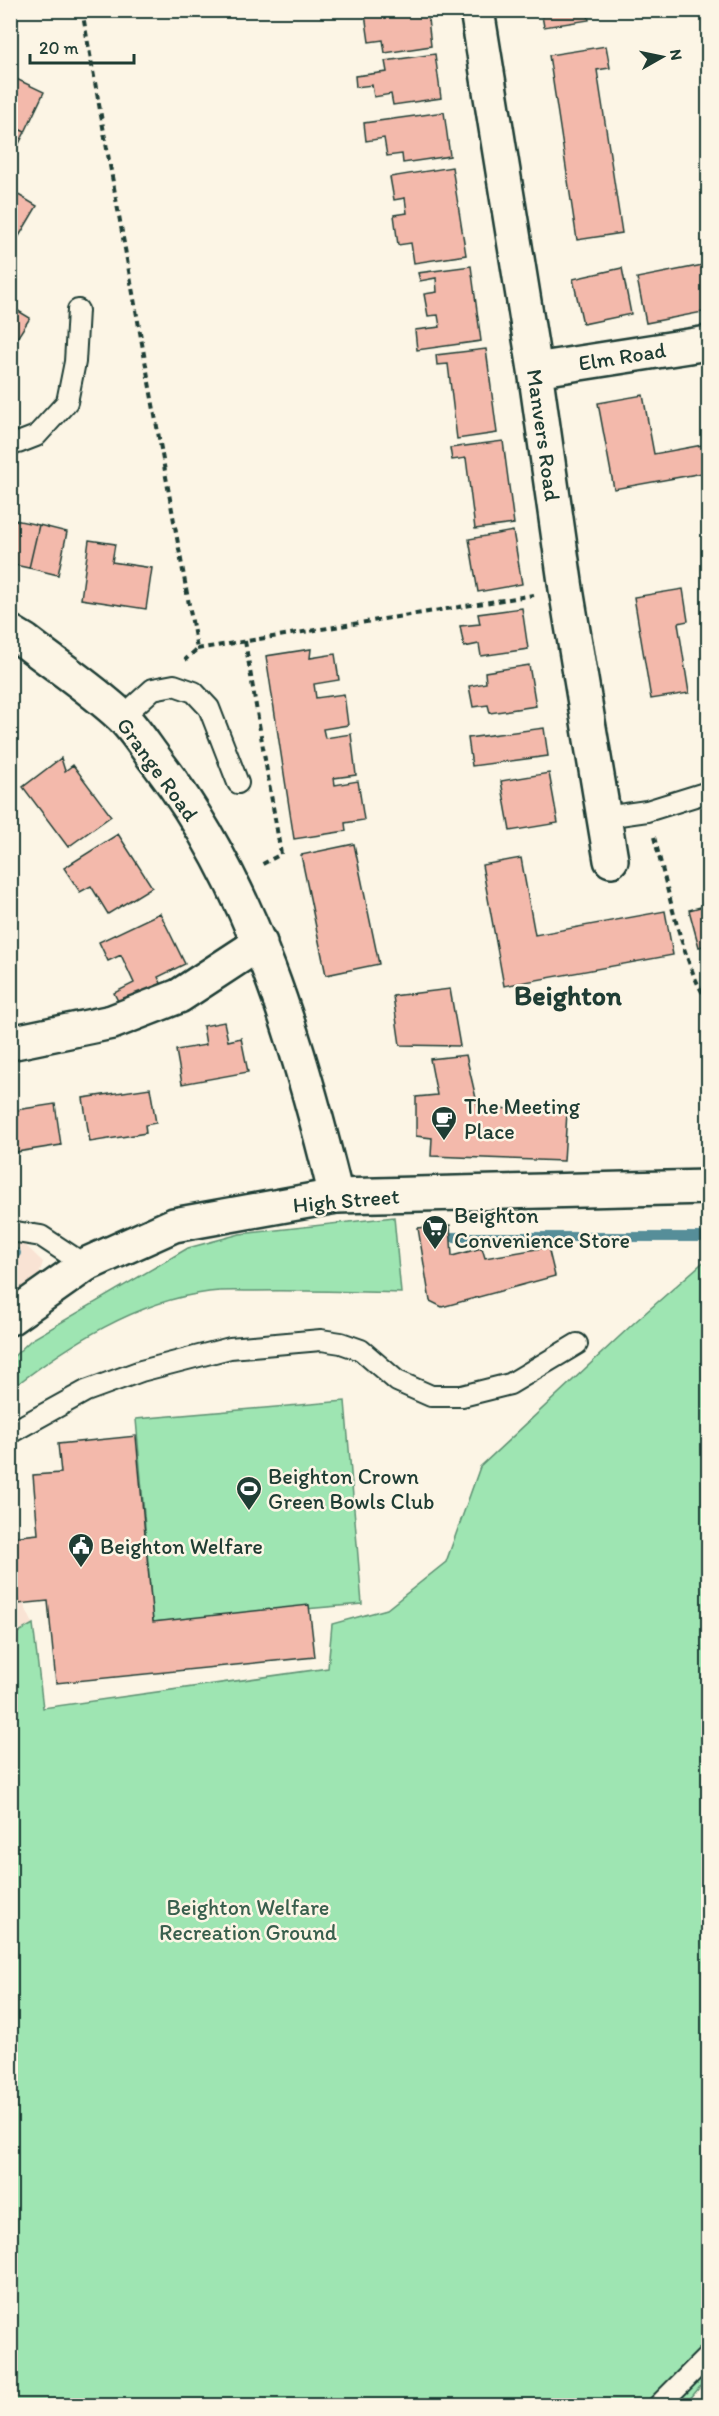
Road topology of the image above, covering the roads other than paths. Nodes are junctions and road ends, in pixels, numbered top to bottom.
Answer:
1 (477, 10) edge
2 (78, 310) dead end
3 (708, 343) edge
4 (535, 369) junction
5 (10, 442) edge
6 (10, 632) edge
7 (122, 717) junction
8 (238, 783) dead end
9 (708, 792) edge
10 (605, 817) junction
11 (611, 860) dead end
12 (260, 943) junction
13 (15, 1042) dead end
14 (708, 1187) edge
15 (336, 1196) junction
16 (10, 1231) edge
17 (85, 1265) junction
18 (10, 1318) edge
19 (577, 1344) dead end
20 (10, 1434) edge
21 (708, 2356) edge
22 (658, 2406) edge

1 - 4 street, Manvers Road
2 - 5 lane
3 - 4 street, Elm Road
4 - 10 street, Manvers Road
6 - 7 street, Grange Road
7 - 8 lane
7 - 12 street, Grange Road
9 - 10 lane
10 - 11 street, Manvers Road
12 - 13 street
12 - 15 street, Grange Road
14 - 15 street, High Street
15 - 17 street, High Street
16 - 17 lane
17 - 18 street, High Street
19 - 20 lane
21 - 22 lane

